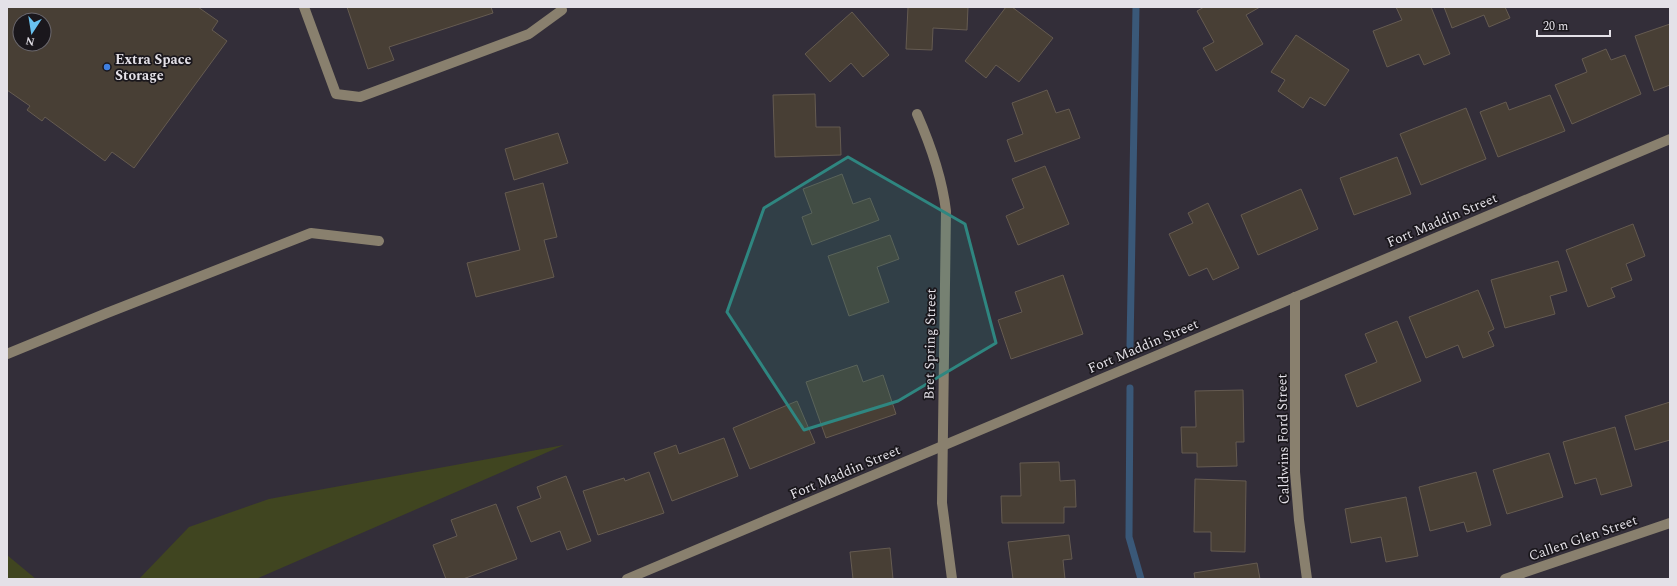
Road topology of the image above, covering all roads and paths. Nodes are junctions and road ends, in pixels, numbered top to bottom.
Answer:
1 (304, 7) edge
2 (561, 7) edge
3 (917, 114) dead end
4 (1670, 138) edge
5 (379, 241) dead end
6 (1295, 297) junction
7 (7, 354) edge
8 (943, 447) junction
9 (1670, 523) edge
10 (627, 579) edge
11 (952, 579) edge
12 (1307, 579) edge
13 (1505, 579) edge

1 - 2 street
3 - 8 street, Bret Spring Street
4 - 6 street, Fort Maddin Street
5 - 7 street
6 - 8 street, Fort Maddin Street
6 - 12 street, Caldwins Ford Street
8 - 10 street, Fort Maddin Street
8 - 11 street, Bret Spring Street
9 - 13 street, Callen Glen Street

